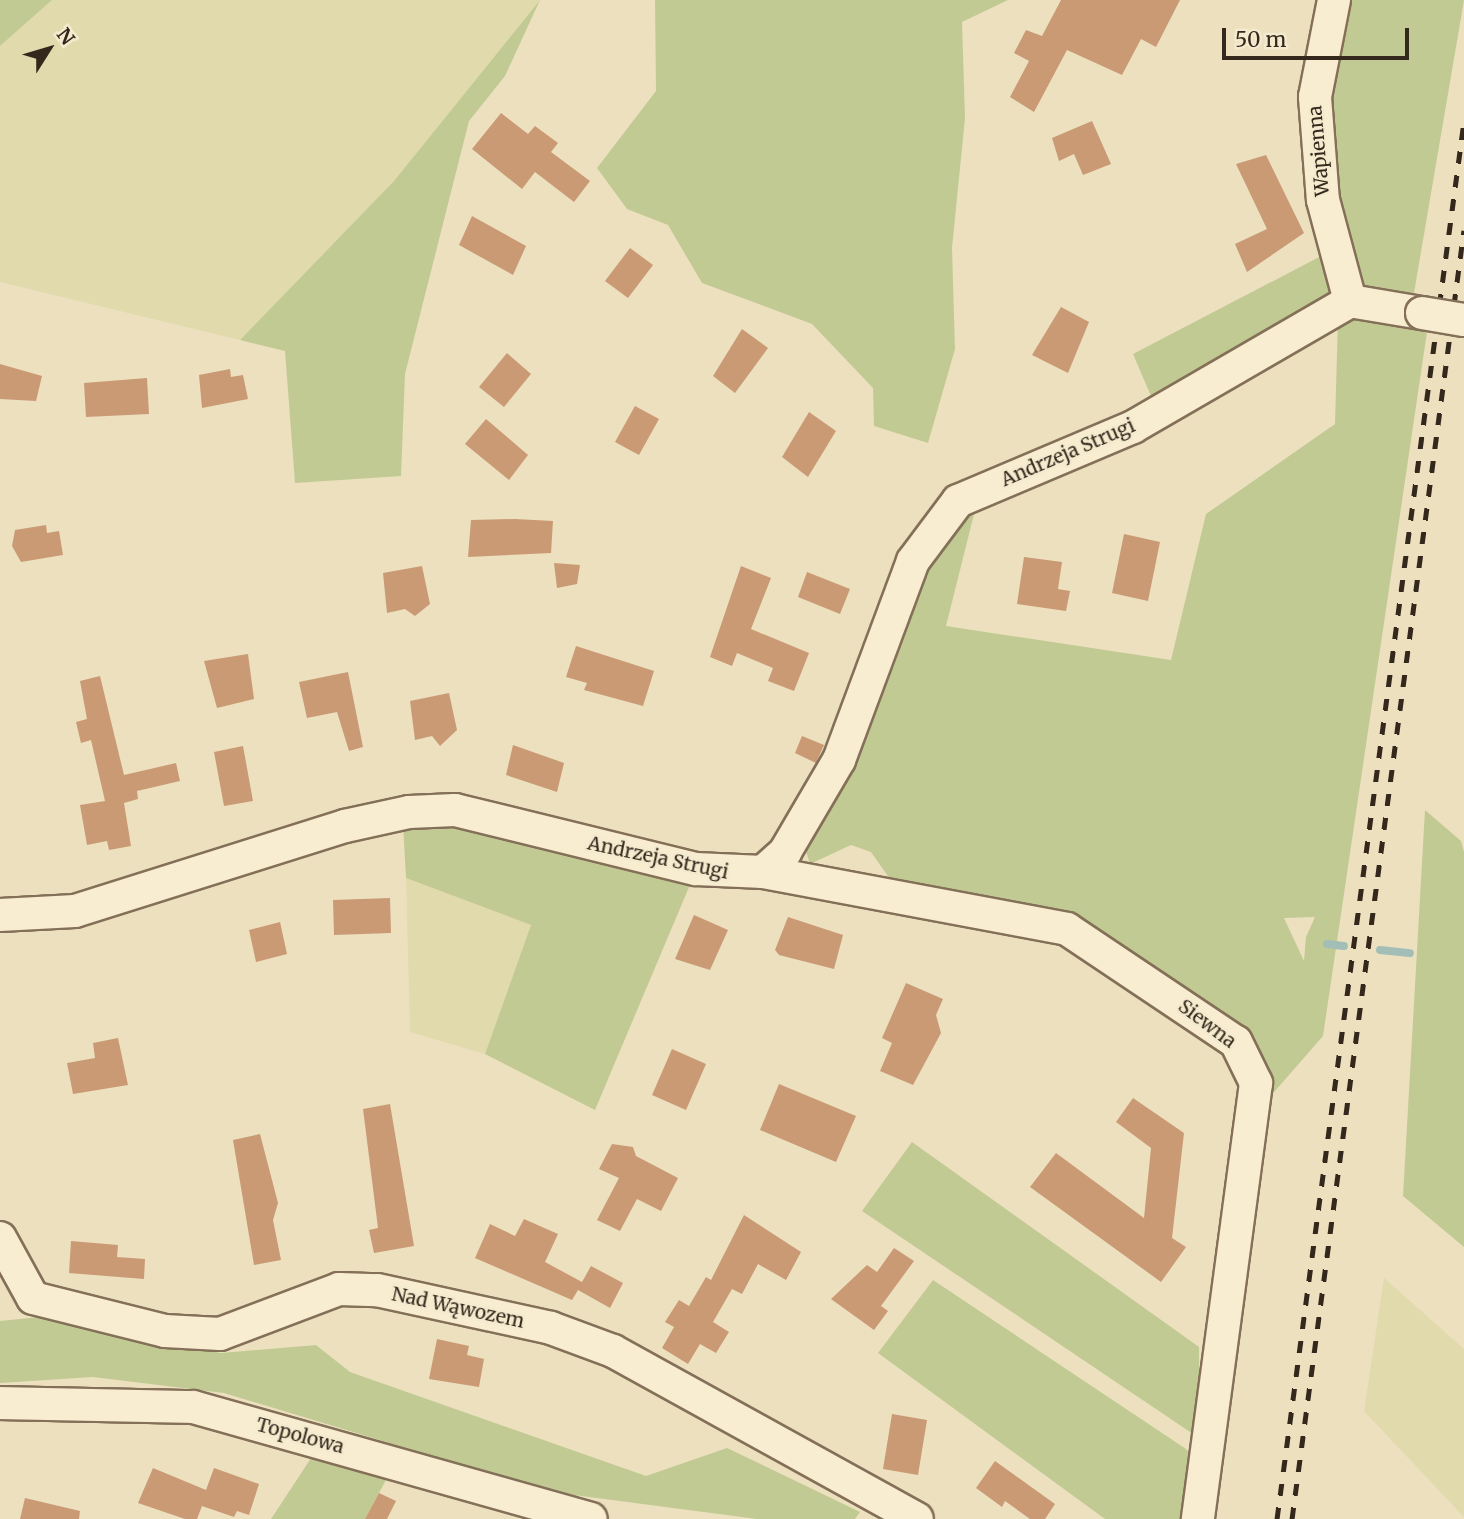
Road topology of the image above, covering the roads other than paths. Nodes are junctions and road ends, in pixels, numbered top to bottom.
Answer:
1 (1334, 0) edge
2 (1350, 301) junction
3 (1464, 320) edge
4 (763, 872) junction
5 (0, 915) edge
6 (0, 1238) edge
7 (0, 1402) edge
8 (591, 1519) edge
9 (917, 1519) edge
10 (1198, 1519) edge

1 - 2 street, Wapienna
2 - 3 street, bridge
2 - 4 street, Andrzeja Strugi
4 - 5 street, Andrzeja Strugi
4 - 10 street, Siewna
6 - 9 street, Nad Wąwozem
7 - 8 street, Topolowa

